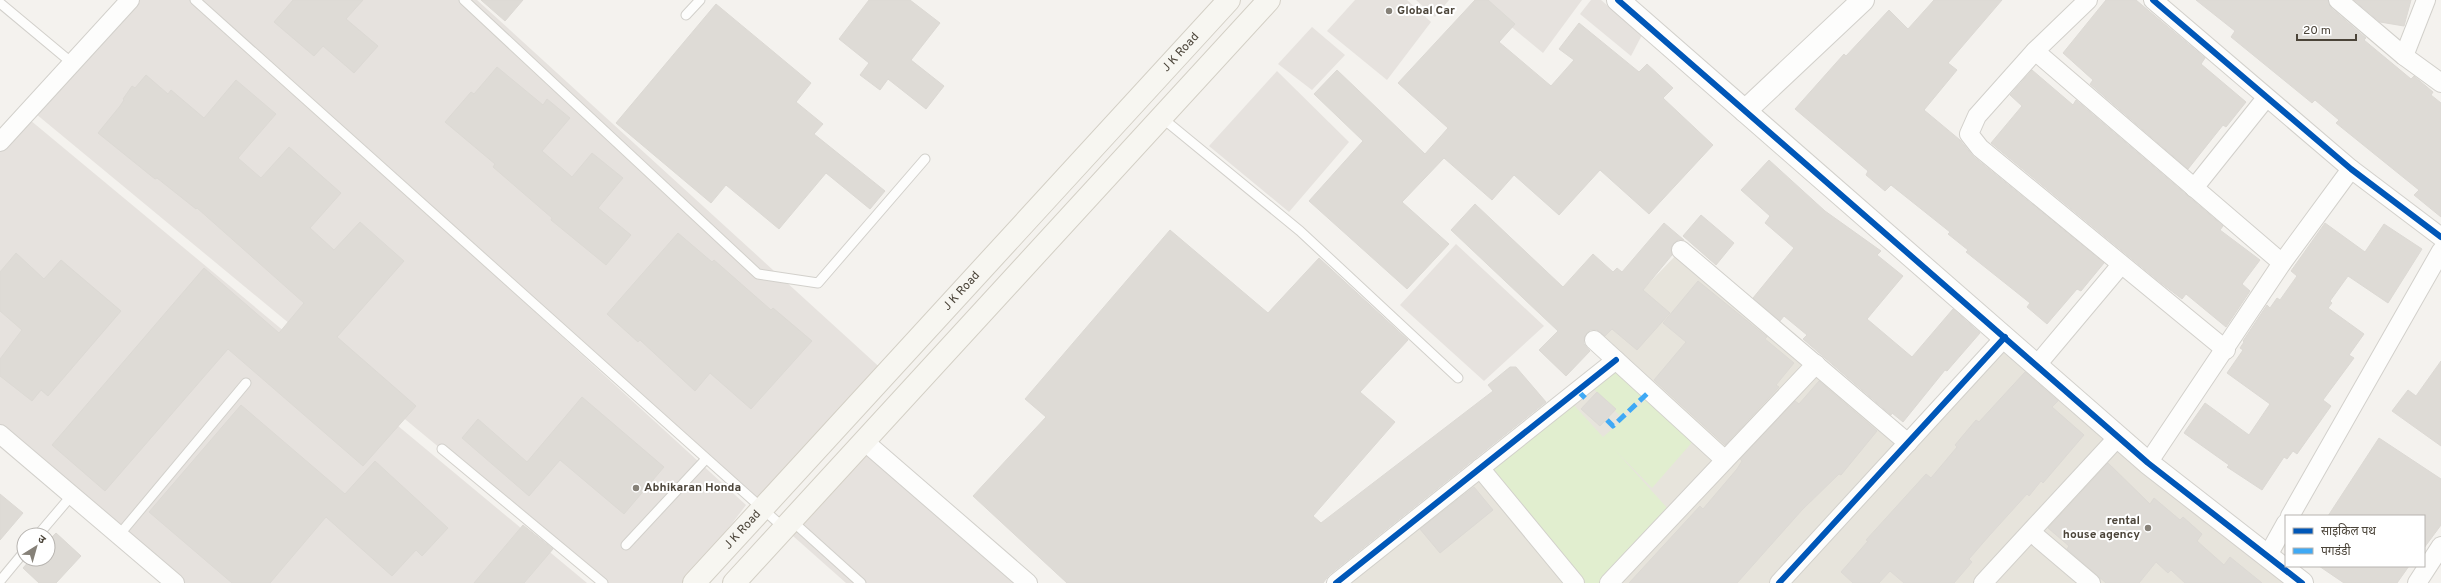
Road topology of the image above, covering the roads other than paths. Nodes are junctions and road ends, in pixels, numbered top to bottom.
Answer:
1 (130, 0) edge
2 (195, 0) edge
3 (464, 0) edge
4 (700, 0) edge
5 (1229, 0) edge
6 (1269, 0) edge
7 (1618, 0) edge
8 (1863, 0) edge
9 (2088, 0) edge
10 (2153, 0) edge
11 (2338, 0) edge
12 (2426, 0) edge
13 (0, 3) edge
14 (686, 15) dead end
15 (2035, 51) junction
16 (2404, 56) junction
17 (72, 63) junction
18 (2441, 83) edge
19 (2266, 98) junction
20 (1745, 111) junction
21 (1161, 117) junction
22 (0, 142) edge
23 (925, 159) dead end
24 (2351, 169) junction
25 (2194, 188) junction
26 (2441, 237) edge
27 (1681, 250) dead end
28 (2441, 251) edge
29 (2282, 263) junction
30 (2120, 266) junction
31 (2005, 338) junction
32 (1594, 340) dead end
33 (2226, 350) junction
34 (1616, 360) junction
35 (1816, 364) junction
36 (2036, 366) junction
37 (1458, 378) dead end
38 (246, 383) dead end
39 (0, 434) edge
40 (827, 437) junction
41 (2118, 437) junction
42 (864, 441) junction
43 (1908, 443) junction
44 (442, 449) dead end
45 (850, 457) junction
46 (706, 459) junction
47 (1725, 460) junction
48 (2148, 463) junction
49 (1480, 468) junction
50 (72, 495) junction
51 (762, 509) junction
52 (2291, 515) edge
53 (788, 524) junction
54 (2285, 525) edge
55 (45, 527) edge
56 (2031, 532) junction
57 (119, 535) junction
58 (626, 545) dead end
59 (2439, 555) edge
60 (2267, 557) junction
61 (16, 562) edge
62 (0, 581) edge
63 (175, 583) edge
64 (603, 583) edge
65 (694, 583) edge
66 (734, 583) edge
67 (861, 583) edge
68 (1028, 583) edge
69 (1336, 583) edge
70 (1575, 583) edge
71 (1609, 583) edge
72 (1779, 583) edge
73 (1983, 583) edge
74 (2091, 583) edge
75 (2302, 583) edge
76 (2417, 583) edge

1 - 17 street
2 - 46 lane
3 - 23 lane
4 - 14 lane
5 - 40 main road, J K Road
6 - 21 main road
7 - 20 street
8 - 20 street
9 - 15 street
10 - 19 street
11 - 16 street
12 - 16 street
13 - 17 lane
15 - 25 street
15 - 30 street
16 - 18 street
17 - 22 street
19 - 24 street
19 - 25 street
20 - 31 street
21 - 37 lane
21 - 42 main road
24 - 26 street
24 - 29 street
25 - 29 street
27 - 35 street
28 - 52 street
29 - 33 street
30 - 33 street
30 - 36 street
31 - 36 street
31 - 43 street
32 - 34 street
33 - 48 street
34 - 47 street
34 - 49 street
35 - 43 street
35 - 47 street
36 - 41 street
38 - 57 lane
39 - 50 street
40 - 45 main road
40 - 51 main road, J K Road
41 - 48 street
41 - 56 street
42 - 45 main road
42 - 68 street
43 - 72 street
44 - 64 lane
45 - 53 main road
46 - 51 lane
46 - 58 lane
47 - 71 street
48 - 60 street
49 - 69 street
49 - 70 street
50 - 55 lane
50 - 57 street
51 - 53 lane
51 - 65 main road, J K Road
53 - 66 main road
53 - 67 lane
54 - 60 street
56 - 73 street
56 - 74 street
57 - 63 street
59 - 76 street
60 - 75 street
61 - 62 lane

